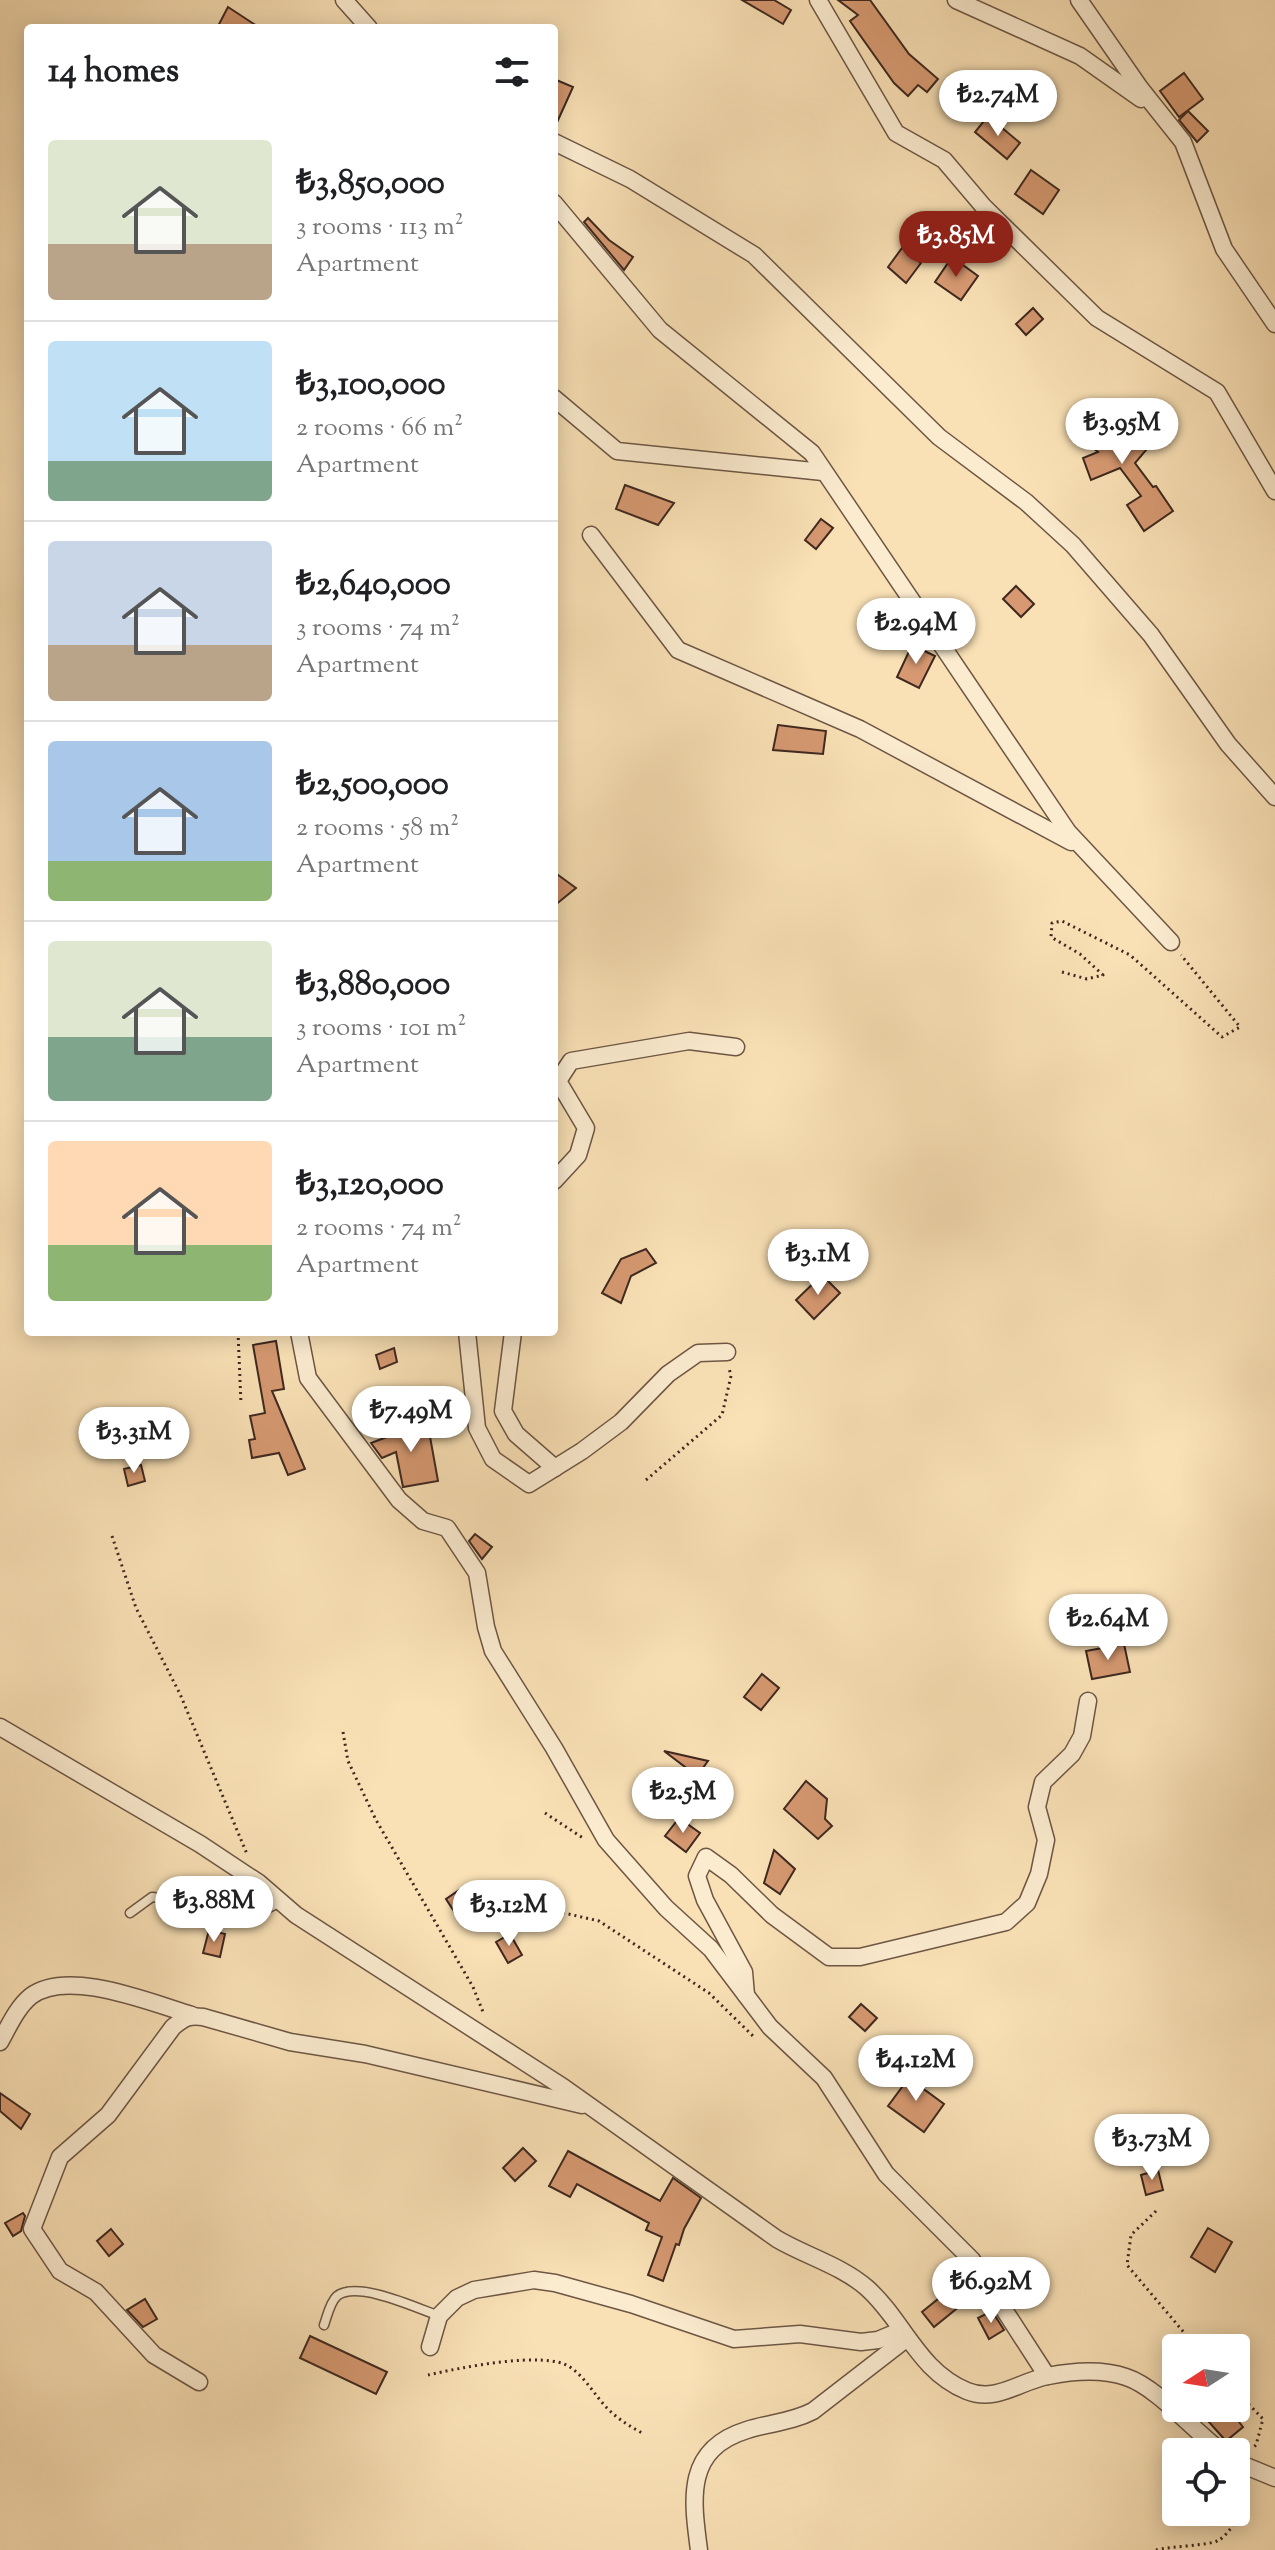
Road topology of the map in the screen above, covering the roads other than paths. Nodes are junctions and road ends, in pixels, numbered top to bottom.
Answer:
1 (344, 0) edge
2 (818, 0) edge
3 (956, 0) edge
4 (1079, 0) edge
5 (365, 24) edge
6 (1159, 112) junction
7 (558, 144) edge
8 (558, 208) edge
9 (1275, 324) edge
10 (558, 401) edge
11 (823, 472) junction
12 (1275, 491) edge
13 (591, 535) dead end
14 (1275, 797) edge
15 (1082, 848) junction
16 (1171, 942) road end
17 (736, 1047) dead end
18 (558, 1081) edge
19 (558, 1081) edge
20 (558, 1177) edge
21 (300, 1336) edge
22 (467, 1336) edge
23 (512, 1336) edge
24 (727, 1352) road end
25 (555, 1468) junction
26 (1088, 1701) dead end
27 (0, 1727) edge
28 (280, 1902) junction
29 (130, 1913) dead end
30 (747, 1997) junction
31 (192, 2015) junction
32 (0, 2042) edge
33 (592, 2107) junction
34 (439, 2316) junction
35 (324, 2325) dead end
36 (904, 2334) junction
37 (430, 2347) dead end
38 (1047, 2376) junction
39 (199, 2382) dead end
40 (1205, 2438) edge
41 (1250, 2467) edge
42 (1275, 2478) edge
43 (699, 2550) edge

1 - 5 street
2 - 12 street
3 - 6 street
4 - 6 street
6 - 9 street
7 - 14 street
8 - 11 street
10 - 11 street
11 - 15 street
13 - 15 street
15 - 16 street
17 - 19 street
18 - 20 street
21 - 30 street
22 - 25 street
23 - 25 street
24 - 25 street
26 - 30 street
27 - 28 street
28 - 29 lane
28 - 33 street
30 - 38 street
31 - 32 street
31 - 33 street
31 - 39 street
33 - 36 street
34 - 35 lane
34 - 36 street
34 - 37 street
36 - 38 street
36 - 43 street
38 - 40 street
41 - 42 street

